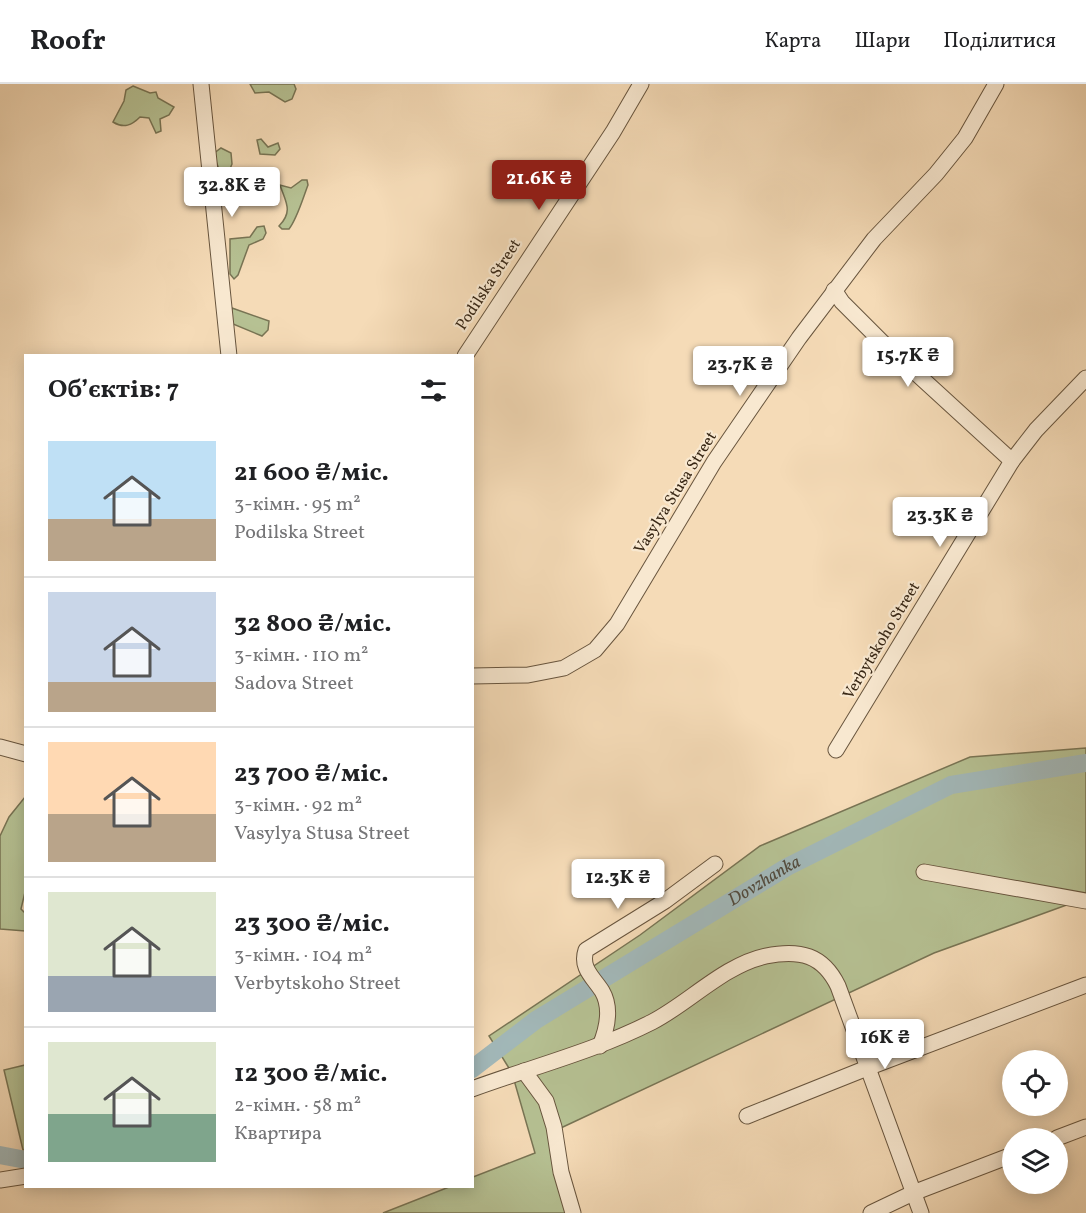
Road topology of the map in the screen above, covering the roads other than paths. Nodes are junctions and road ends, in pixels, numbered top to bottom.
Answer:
1 (201, 84) edge
2 (641, 84) edge
3 (996, 84) edge
4 (834, 290) junction
5 (229, 354) edge
6 (466, 354) edge
7 (1086, 378) edge
8 (1012, 461) junction
9 (474, 676) edge
10 (0, 747) edge
11 (836, 750) dead end
12 (24, 753) edge
13 (715, 864) dead end
14 (924, 872) dead end
15 (1086, 901) edge
16 (1086, 985) edge
17 (600, 1046) junction
18 (867, 1068) junction
19 (524, 1071) junction
20 (474, 1088) edge
21 (747, 1116) dead end
22 (1086, 1127) edge
23 (1068, 1134) edge
24 (1002, 1159) edge
25 (24, 1176) edge
26 (0, 1180) edge
27 (912, 1193) junction
28 (573, 1213) edge
29 (871, 1213) edge
30 (921, 1213) edge

1 - 5 street
2 - 6 street, Podilska Street
3 - 4 street, Vasylya Stusa Street
4 - 8 street
4 - 9 street, Vasylya Stusa Street
7 - 8 street, Verbytskoho Street
8 - 11 street, Verbytskoho Street
10 - 12 street
13 - 17 street
14 - 15 street
16 - 18 street
17 - 18 street
17 - 19 street
18 - 21 street
18 - 27 street
19 - 20 street
19 - 28 street
22 - 23 street
24 - 27 street
25 - 26 street
27 - 29 street
27 - 30 street

